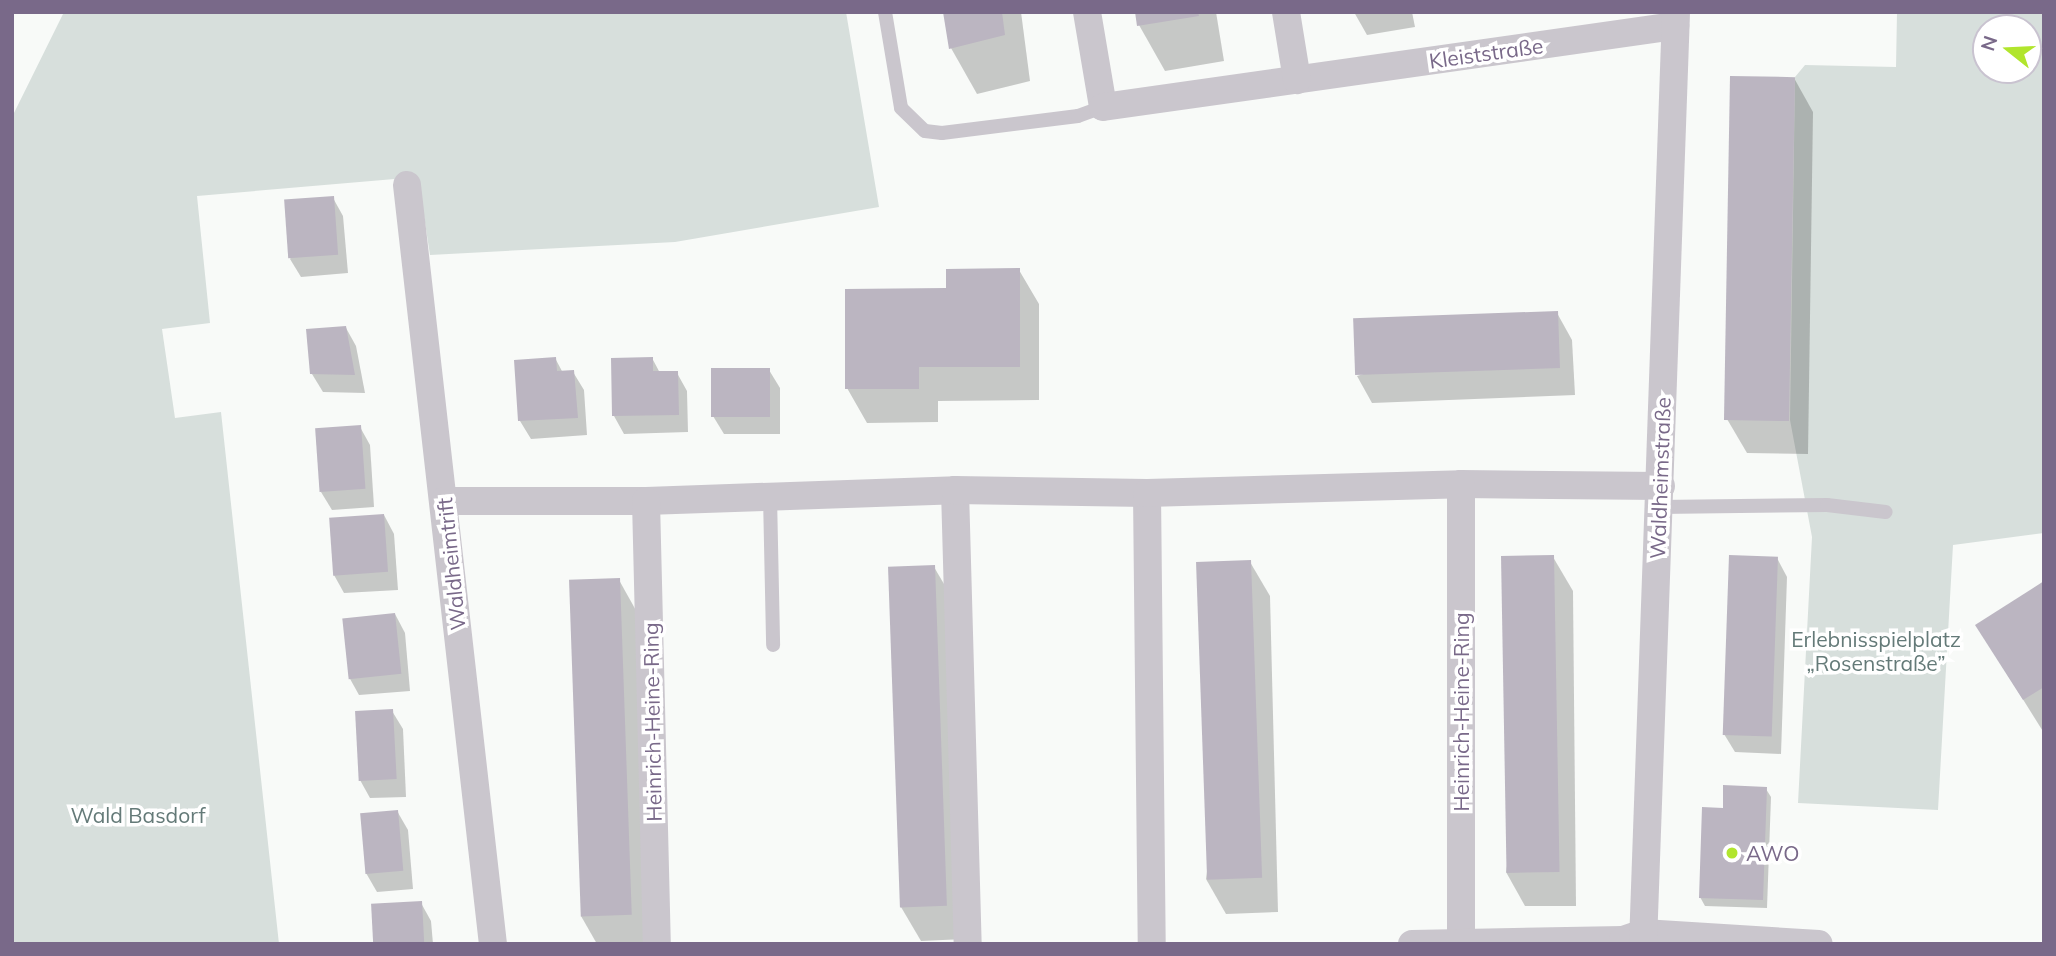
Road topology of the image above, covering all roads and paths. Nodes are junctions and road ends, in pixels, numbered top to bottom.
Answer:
1 (885, 12) edge
2 (1087, 12) edge
3 (1286, 12) edge
4 (1676, 19) edge
5 (1297, 80) junction
6 (1103, 107) junction
7 (407, 185) dead end
8 (1461, 484) junction
9 (955, 490) junction
10 (1147, 493) junction
11 (770, 496) junction
12 (1660, 496) junction
13 (444, 501) junction
14 (646, 501) junction
15 (1886, 512) dead end
16 (773, 645) dead end
17 (1643, 938) edge
18 (1461, 940) junction
19 (493, 944) edge
20 (657, 944) edge
21 (968, 944) edge
22 (1153, 944) edge
23 (1412, 944) edge
24 (1819, 944) edge

1 - 6 lane
2 - 6 street
3 - 5 street
4 - 5 street, Kleiststraße
4 - 12 street, Waldheimstraße
5 - 6 street, Kleiststraße
7 - 13 street, Waldheimtrift
8 - 10 street
8 - 12 street
8 - 18 street, Heinrich-Heine-Ring
9 - 10 street
9 - 11 street
9 - 21 street
10 - 22 street
11 - 14 street
11 - 16 lane
12 - 15 lane
12 - 17 street, Waldheimstraße
13 - 14 street
13 - 19 street, Waldheimtrift
14 - 20 street, Heinrich-Heine-Ring
17 - 18 street
17 - 24 street
18 - 23 street

